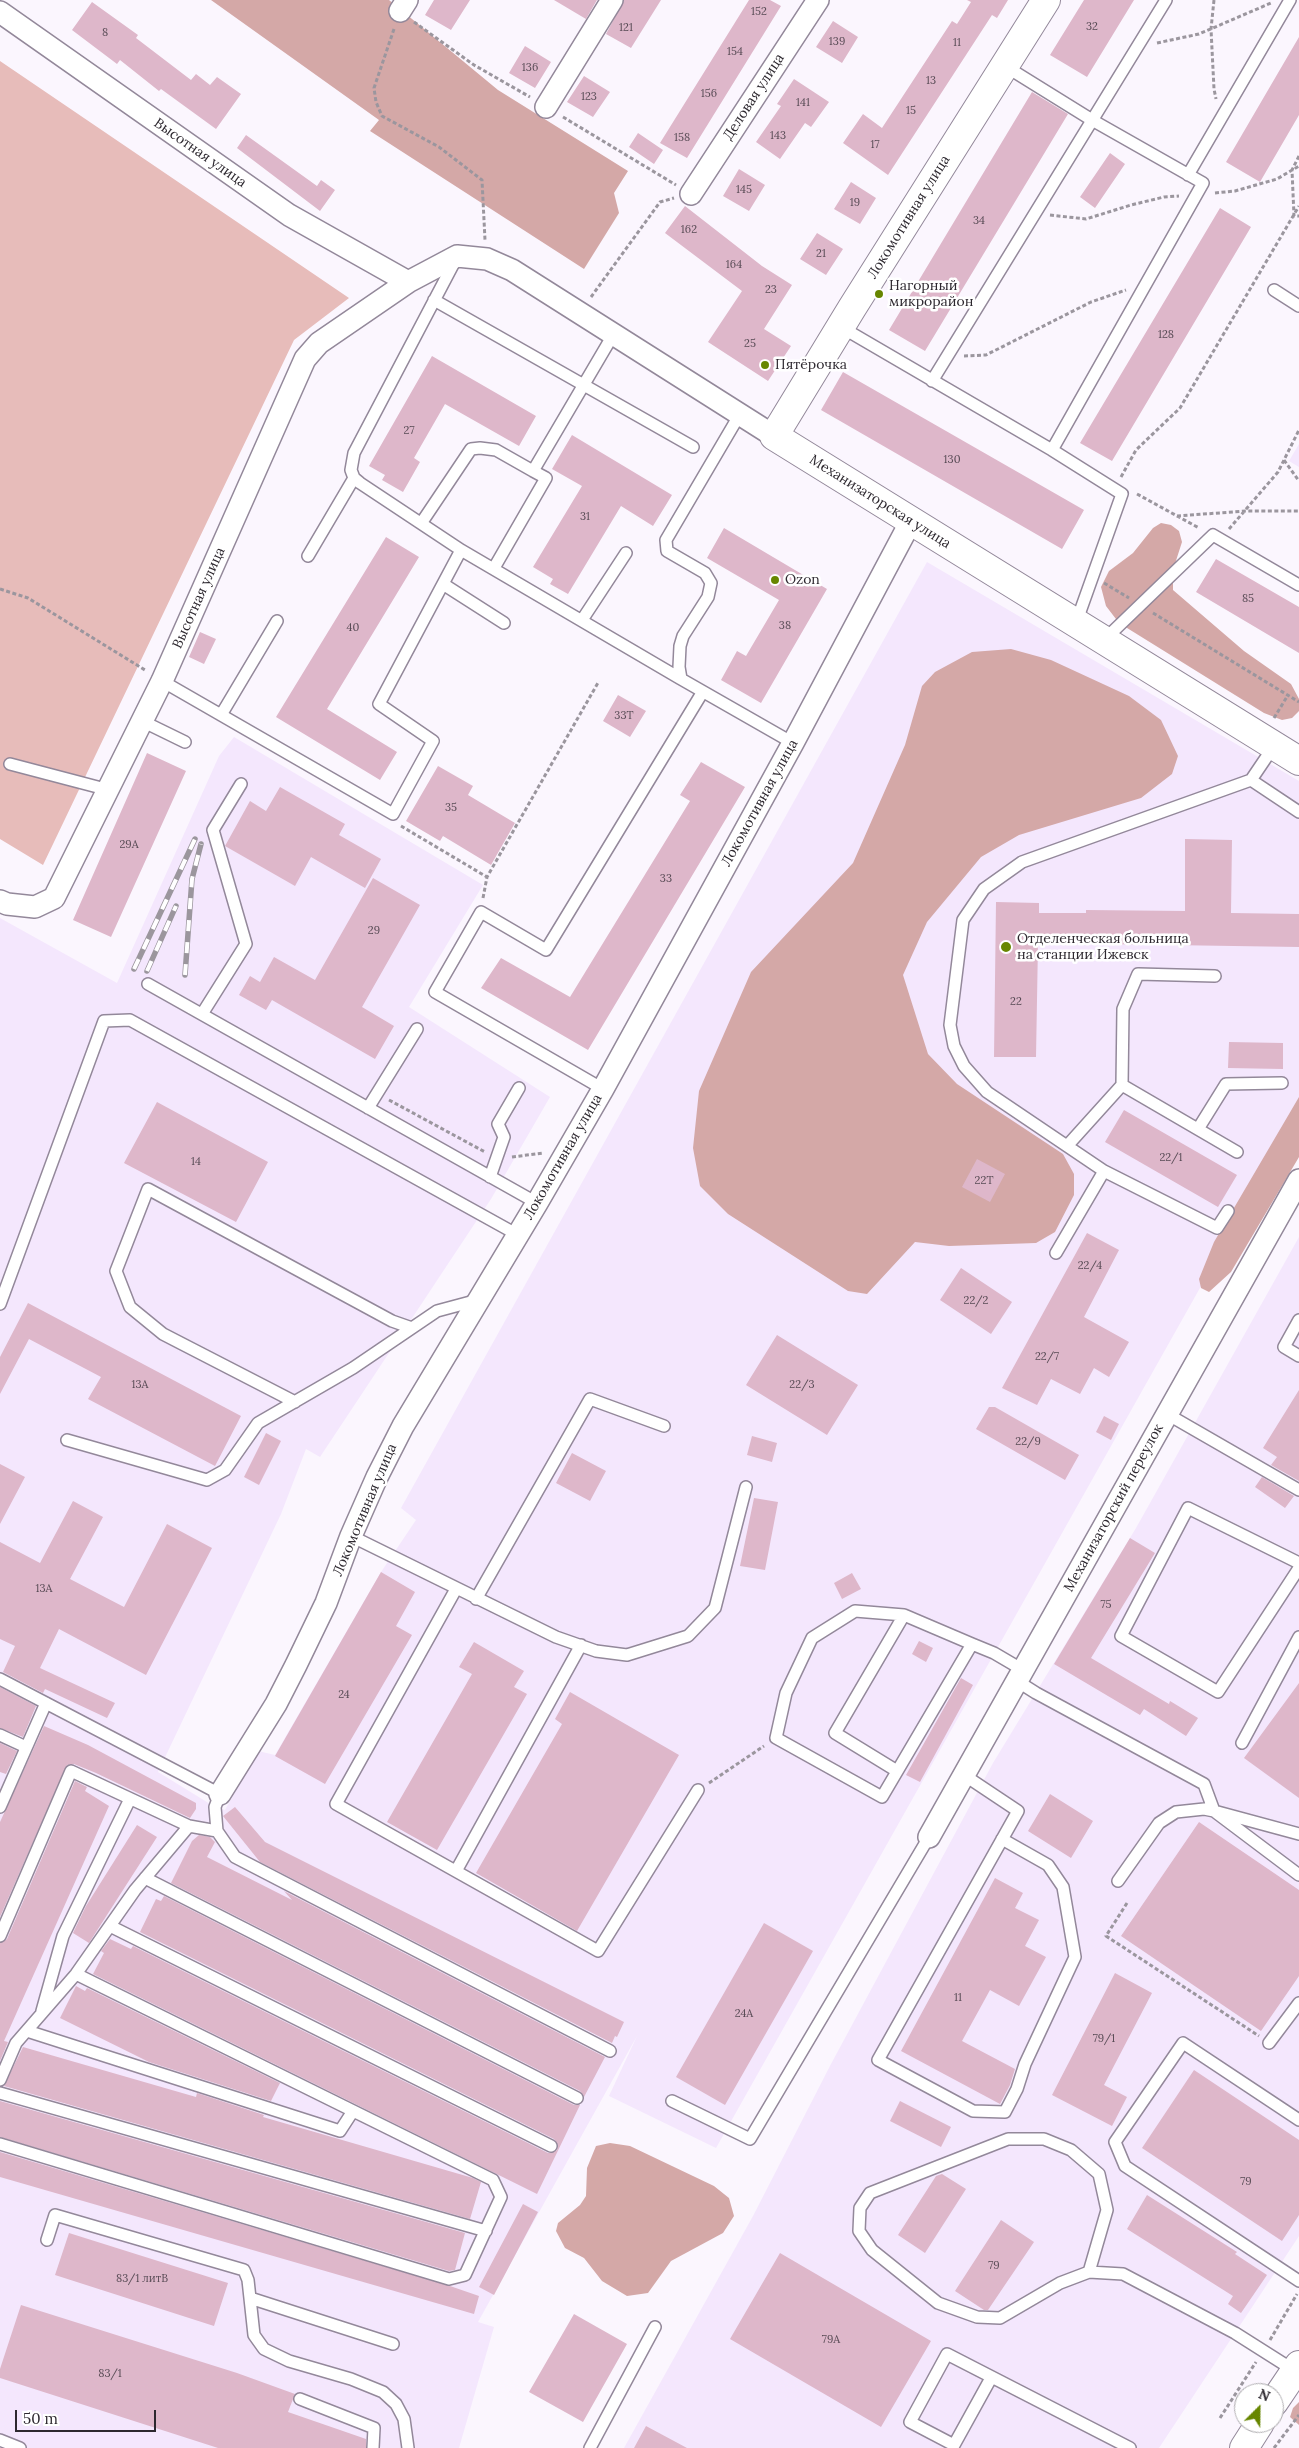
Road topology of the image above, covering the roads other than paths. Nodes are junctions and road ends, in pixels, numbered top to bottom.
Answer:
1 (612, 0) edge
2 (818, 0) edge
3 (1046, 0) edge
4 (1166, 0) edge
5 (1290, 0) edge
6 (0, 12) edge
7 (1005, 66) junction
8 (546, 107) dead end
9 (1092, 120) junction
10 (1188, 175) junction
11 (691, 194) road end
12 (457, 256) junction
13 (408, 282) junction
14 (1274, 290) dead end
15 (434, 300) junction
16 (1299, 306) edge
17 (840, 327) junction
18 (612, 335) junction
19 (932, 381) junction
20 (584, 384) junction
21 (740, 414) junction
22 (774, 436) junction
23 (693, 447) dead end
24 (1052, 450) junction
25 (533, 471) junction
26 (354, 478) junction
27 (911, 521) junction
28 (422, 522) junction
29 (461, 550) junction
30 (626, 553) dead end
31 (308, 556) dead end
32 (494, 568) junction
33 (443, 584) junction
34 (1299, 586) edge
35 (582, 620) junction
36 (277, 621) dead end
37 (504, 623) dead end
38 (1076, 624) junction
39 (1104, 641) junction
40 (681, 679) junction
41 (162, 681) junction
42 (702, 693) junction
43 (221, 715) junction
44 (142, 721) junction
45 (185, 742) dead end
46 (793, 743) junction
47 (1274, 746) junction
48 (1299, 761) edge
49 (10, 764) dead end
50 (1251, 780) junction
51 (241, 784) dead end
52 (109, 790) junction
53 (1299, 812) edge
54 (0, 901) edge
55 (1215, 976) dead end
56 (148, 984) dead end
57 (202, 1014) junction
58 (417, 1029) dead end
59 (1282, 1083) dead end
60 (1122, 1085) junction
61 (519, 1088) dead end
62 (603, 1089) junction
63 (368, 1108) junction
64 (1198, 1129) junction
65 (1067, 1146) junction
66 (1237, 1152) dead end
67 (1104, 1171) junction
68 (490, 1177) junction
69 (1299, 1180) edge
70 (537, 1203) junction
71 (1228, 1211) dead end
72 (518, 1234) junction
73 (1056, 1253) dead end
74 (478, 1300) junction
75 (0, 1304) edge
76 (1299, 1320) edge
77 (412, 1328) junction
78 (1299, 1356) edge
79 (295, 1402) junction
80 (1167, 1414) junction
81 (664, 1426) dead end
82 (67, 1440) dead end
83 (746, 1487) dead end
84 (1299, 1490) edge
85 (351, 1536) junction
86 (1299, 1564) edge
87 (1299, 1568) edge
88 (456, 1589) junction
89 (476, 1599) junction
90 (904, 1615) junction
91 (1299, 1636) edge
92 (972, 1644) junction
93 (581, 1645) junction
94 (1020, 1675) junction
95 (0, 1679) edge
96 (46, 1703) junction
97 (0, 1735) edge
98 (1242, 1743) dead end
99 (26, 1747) junction
100 (897, 1772) junction
101 (964, 1775) junction
102 (4, 1785) edge
103 (698, 1790) road end
104 (220, 1794) junction
105 (130, 1799) junction
106 (0, 1807) edge
107 (1214, 1811) junction
108 (189, 1826) junction
109 (217, 1831) junction
110 (1299, 1834) edge
111 (929, 1837) joint
112 (1002, 1839) junction
113 (456, 1871) junction
114 (1299, 1875) edge
115 (145, 1878) junction
116 (1118, 1881) dead end
117 (110, 1926) junction
118 (0, 1936) edge
119 (76, 1974) junction
120 (1299, 2003) edge
121 (42, 2014) junction
122 (27, 2031) junction
123 (1270, 2043) road end
124 (610, 2051) dead end
125 (0, 2080) edge
126 (0, 2093) edge
127 (578, 2098) dead end
128 (672, 2101) dead end
129 (353, 2110) junction
130 (1299, 2120) edge
131 (0, 2144) edge
132 (551, 2146) dead end
133 (486, 2231) junction
134 (47, 2240) dead end
135 (1089, 2272) junction
136 (1299, 2282) edge
137 (250, 2298) junction
138 (655, 2327) dead end
139 (394, 2344) dead end
140 (1297, 2368) edge
141 (991, 2378) junction
142 (1284, 2387) edge
143 (300, 2398) dead end
144 (1254, 2433) edge
145 (0, 2440) edge
146 (14, 2447) edge
147 (373, 2448) edge
148 (408, 2448) edge
149 (590, 2448) edge
150 (1130, 2448) edge
151 (1244, 2448) edge

1 - 8 street
2 - 11 street, Деловая улица
3 - 7 street, Локомотивная улица
4 - 9 lane
5 - 10 lane
6 - 13 street, Высотная улица
7 - 9 lane
7 - 17 street, Локомотивная улица
9 - 10 lane
9 - 19 lane
10 - 24 lane
12 - 13 street, Высотная улица
12 - 15 lane
12 - 18 street, Механизаторская улица
13 - 41 street, Высотная улица
14 - 16 lane
15 - 20 lane
15 - 26 lane
17 - 19 lane
17 - 22 street, Локомотивная улица
18 - 20 lane
18 - 21 street, Механизаторская улица
19 - 24 lane
20 - 23 lane
20 - 25 lane
21 - 22 street, Механизаторская улица
21 - 40 lane
22 - 27 street, Механизаторская улица
24 - 38 lane
25 - 28 lane
25 - 32 lane
26 - 28 lane
26 - 31 lane
27 - 38 street, Механизаторская улица
27 - 46 street, Локомотивная улица
28 - 29 lane
29 - 32 lane
29 - 33 lane
30 - 35 lane
32 - 35 lane
33 - 37 lane
33 - 43 lane
34 - 39 lane
35 - 40 lane
36 - 43 lane
38 - 39 street, Механизаторская улица
39 - 47 street, Механизаторская улица
40 - 42 lane
41 - 43 lane
41 - 44 street, Высотная улица
42 - 46 lane
42 - 62 lane
44 - 45 lane
44 - 52 street, Высотная улица
46 - 62 street, Локомотивная улица
47 - 48 street, Механизаторская улица
47 - 50 lane
49 - 52 lane
50 - 53 lane
50 - 65 lane
51 - 57 lane
52 - 54 street, Высотная улица
55 - 60 lane
56 - 57 lane
57 - 63 lane
58 - 63 lane
59 - 64 lane
60 - 64 lane
60 - 65 lane
61 - 68 lane
62 - 70 street, Локомотивная улица
63 - 68 lane
64 - 66 lane
65 - 67 lane
67 - 71 lane
67 - 73 lane
68 - 70 lane
69 - 80 street, Механизаторский переулок
70 - 72 street, Локомотивная улица
72 - 74 street, Локомотивная улица
72 - 75 lane
74 - 77 lane
74 - 85 street, Локомотивная улица
76 - 78 lane
77 - 79 lane
77 - 79 lane
79 - 82 lane
80 - 84 lane
80 - 94 street, Механизаторский переулок
81 - 89 lane
83 - 93 lane
85 - 88 lane
85 - 104 street, Локомотивная улица
86 - 87 lane
88 - 89 lane
88 - 113 lane
89 - 93 lane
90 - 92 lane
90 - 100 lane
90 - 100 lane
91 - 98 lane
92 - 94 lane
92 - 100 lane
93 - 113 lane
94 - 101 street, Механизаторский переулок
94 - 107 lane
95 - 96 lane
96 - 99 lane
96 - 104 lane
97 - 99 lane
99 - 102 lane
101 - 111 street, Механизаторский переулок
101 - 112 lane
102 - 106 lane
103 - 113 lane
104 - 109 lane
105 - 108 lane
105 - 118 lane
105 - 121 lane
107 - 110 lane
107 - 114 lane
107 - 116 lane
108 - 109 lane
108 - 115 lane
109 - 124 lane
111 - 128 lane
112 - 112 lane
115 - 117 lane
115 - 127 lane
117 - 119 lane
117 - 132 lane
119 - 121 lane
119 - 129 lane
120 - 123 lane
121 - 122 lane
122 - 125 lane
122 - 129 lane
126 - 133 lane
129 - 133 lane
130 - 136 lane
131 - 133 lane
134 - 137 lane
135 - 135 lane
135 - 140 lane
137 - 139 lane
137 - 148 lane
138 - 149 lane
140 - 142 street
141 - 141 lane
141 - 150 lane
143 - 147 lane
144 - 151 street
145 - 146 lane

